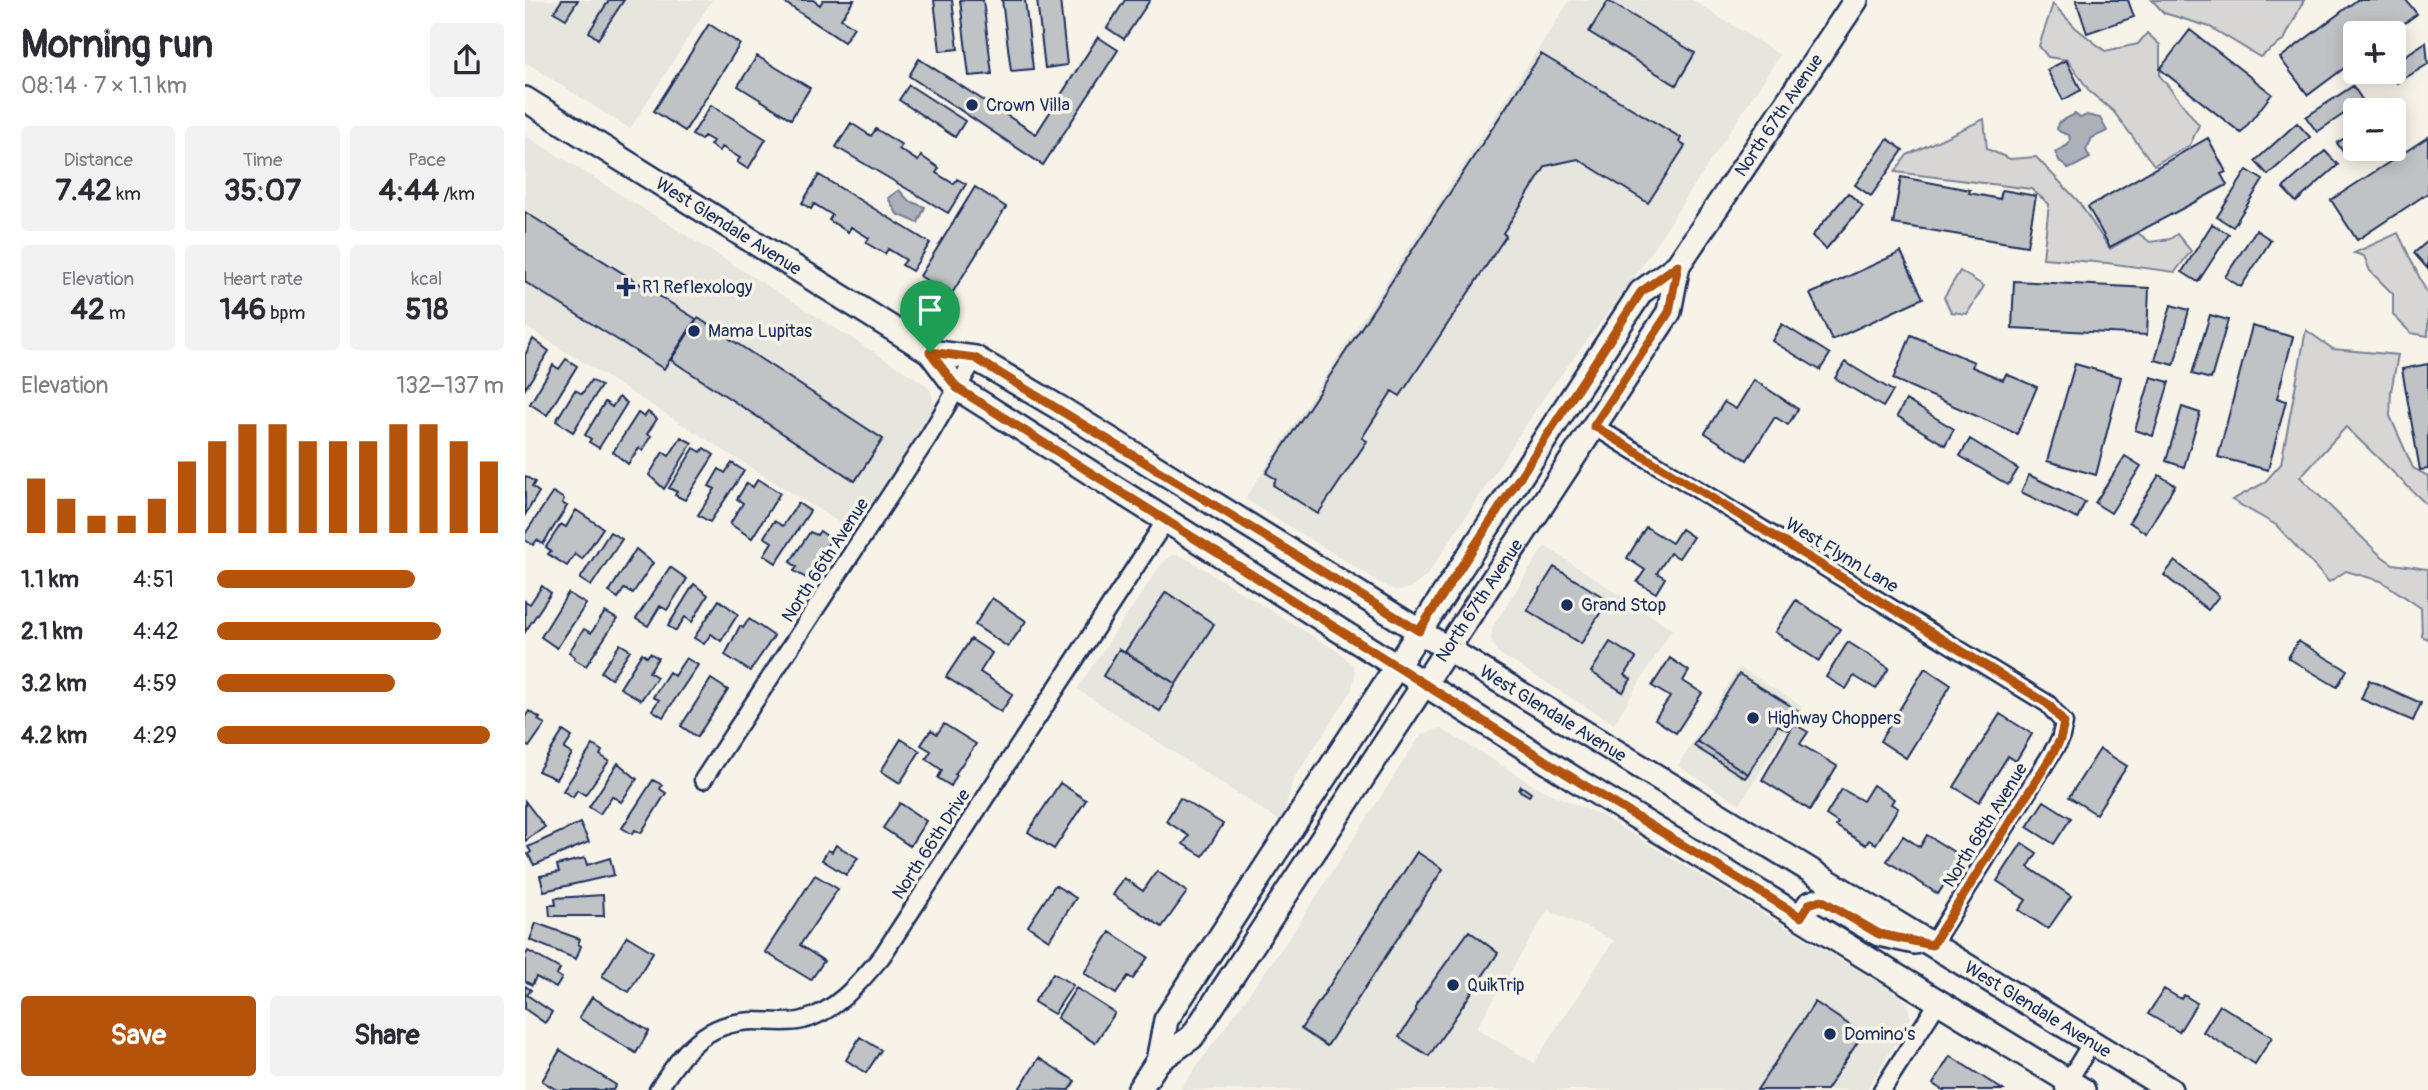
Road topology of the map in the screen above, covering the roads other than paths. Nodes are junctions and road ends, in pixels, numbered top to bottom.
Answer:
1 (1856, 0) edge
2 (525, 99) edge
3 (1678, 265) junction
4 (930, 352) junction
5 (975, 358) junction
6 (957, 388) junction
7 (1594, 426) junction
8 (1165, 520) junction
9 (1419, 631) junction
10 (1448, 650) junction
11 (1397, 667) junction
12 (1425, 684) junction
13 (2064, 723) joint
14 (703, 780) dead end
15 (1801, 917) junction
16 (1932, 945) junction
17 (1938, 1001) junction
18 (2092, 1042) junction
19 (1158, 1061) junction
20 (2071, 1087) edge
21 (658, 1090) edge
22 (1139, 1090) edge
23 (1882, 1090) edge
24 (2170, 1090) edge

1 - 3 main road, North 67th Avenue
2 - 4 main road, West Glendale Avenue
3 - 7 main road, North 67th Avenue
3 - 9 main road, North 67th Avenue
4 - 5 main road, West Glendale Avenue
4 - 6 main road, West Glendale Avenue
5 - 6 street, North 66th Avenue
5 - 9 main road, West Glendale Avenue
6 - 8 main road, West Glendale Avenue
6 - 14 street, North 66th Avenue
7 - 10 main road, North 67th Avenue
7 - 13 street, West Flynn Lane
8 - 11 main road, West Glendale Avenue
8 - 21 street, North 66th Drive
9 - 10 main road, West Glendale Avenue
9 - 11 main road, North 67th Avenue
10 - 12 main road, North 67th Avenue
10 - 16 main road, West Glendale Avenue
11 - 12 main road, West Glendale Avenue
11 - 19 main road, North 67th Avenue
12 - 15 main road, West Glendale Avenue
12 - 19 main road, North 67th Avenue
13 - 16 street, North 68th Avenue
15 - 16 main road
15 - 17 main road, West Glendale Avenue
16 - 18 main road, West Glendale Avenue
17 - 20 main road, West Glendale Avenue
17 - 23 street
18 - 20 street
18 - 24 main road, West Glendale Avenue
19 - 22 main road, North 67th Avenue

